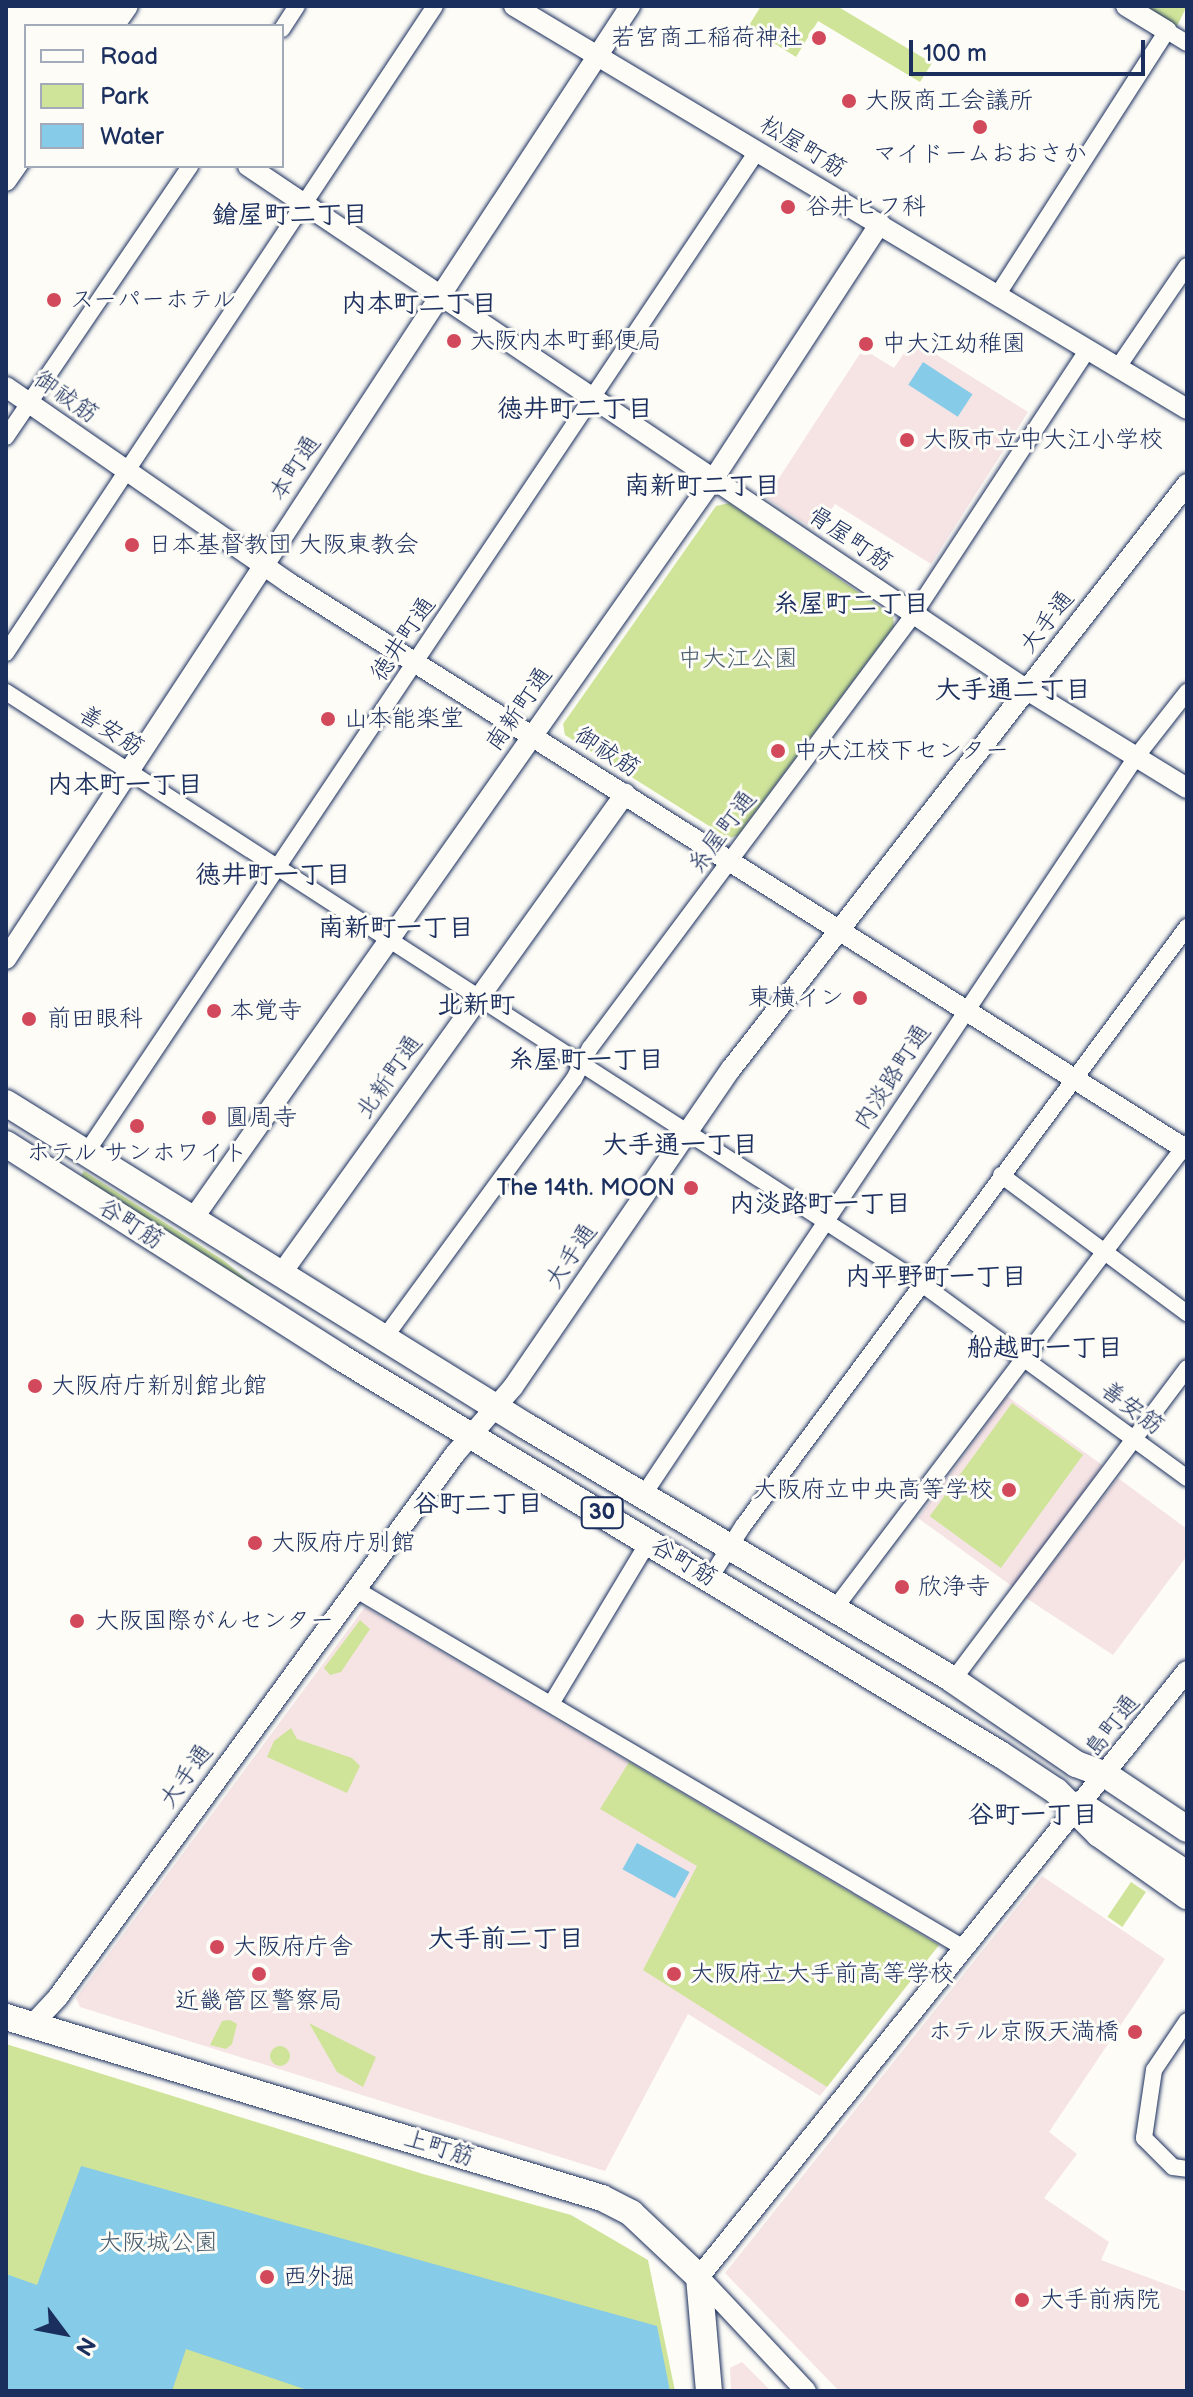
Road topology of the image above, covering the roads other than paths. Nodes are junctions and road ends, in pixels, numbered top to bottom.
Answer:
1 (25, 6) edge
2 (43, 6) edge
3 (54, 6) edge
4 (82, 6) edge
5 (108, 6) edge
6 (128, 6) edge
7 (297, 6) edge
8 (435, 6) edge
9 (514, 6) edge
10 (630, 6) edge
11 (1126, 6) edge
12 (31, 24) edge
13 (35, 24) edge
14 (69, 24) edge
15 (95, 24) edge
16 (115, 24) edge
17 (284, 26) edge
18 (1167, 31) junction
19 (22, 37) edge
20 (1187, 43) edge
21 (599, 54) junction
22 (6, 74) edge
23 (24, 85) edge
24 (24, 92) edge
25 (6, 110) edge
26 (6, 117) edge
27 (24, 123) edge
28 (6, 147) edge
29 (758, 150) junction
30 (24, 155) edge
31 (189, 168) edge
32 (251, 168) edge
33 (6, 181) edge
34 (304, 204) junction
35 (880, 223) junction
36 (1187, 266) edge
37 (440, 294) junction
38 (998, 294) junction
39 (1088, 349) junction
40 (1118, 367) junction
41 (6, 387) edge
42 (595, 398) junction
43 (29, 403) junction
44 (1187, 409) edge
45 (6, 437) edge
46 (127, 471) junction
47 (714, 478) junction
48 (1187, 484) edge
49 (263, 566) junction
50 (914, 614) junction
51 (6, 653) edge
52 (416, 663) junction
53 (1027, 690) junction
54 (6, 692) edge
55 (1187, 692) edge
56 (532, 735) junction
57 (1136, 757) junction
58 (129, 770) junction
59 (1187, 788) edge
60 (625, 794) junction
61 (730, 861) junction
62 (279, 867) junction
63 (1187, 927) edge
64 (839, 930) junction
65 (388, 938) junction
66 (6, 959) edge
67 (479, 997) junction
68 (965, 1011) junction
69 (582, 1063) junction
70 (1074, 1076) junction
71 (6, 1103) edge
72 (687, 1132) junction
73 (6, 1144) edge
74 (1186, 1147) edge
75 (86, 1153) junction
76 (1001, 1175) junction
77 (192, 1220) junction
78 (825, 1223) junction
79 (1105, 1253) junction
80 (281, 1274) junction
81 (922, 1284) junction
82 (1187, 1313) edge
83 (385, 1337) junction
84 (1026, 1359) junction
85 (1187, 1368) edge
86 (496, 1407) junction
87 (471, 1436) junction
88 (1134, 1439) junction
89 (1187, 1478) edge
90 (644, 1494) junction
91 (649, 1541) junction
92 (731, 1545) junction
93 (710, 1578) junction
94 (355, 1589) junction
95 (835, 1608) junction
96 (1187, 1671) edge
97 (953, 1680) junction
98 (551, 1704) junction
99 (1091, 1794) junction
100 (1187, 1829) edge
101 (1187, 1853) edge
102 (1187, 1874) edge
103 (1187, 1896) edge
104 (962, 1947) junction
105 (6, 2017) edge
106 (1187, 2021) edge
107 (33, 2024) junction
108 (1187, 2169) edge
109 (699, 2277) junction
110 (709, 2391) edge
111 (806, 2391) edge

1 - 19 highway
2 - 12 main road
3 - 13 highway
4 - 14 highway
5 - 15 highway
6 - 16 street
7 - 17 street
8 - 34 street
9 - 21 street, 松屋町筋
10 - 21 street, 本町通
11 - 18 street
18 - 20 street
18 - 38 street
19 - 22 highway
21 - 29 street, 松屋町筋
21 - 37 street, 本町通
23 - 25 highway
24 - 26 main road
27 - 28 highway
29 - 35 street, 松屋町筋
29 - 42 street, 徳井町通
30 - 33 street
31 - 43 street
32 - 34 street, 骨屋町筋
34 - 37 street, 骨屋町筋
34 - 46 street
35 - 38 street, 松屋町筋
35 - 47 street, 南新町通
36 - 40 street
37 - 42 street, 骨屋町筋
37 - 49 street, 本町通
38 - 39 street, 松屋町筋
39 - 40 street, 松屋町筋
39 - 50 street, 糸屋町通
40 - 44 street, 松屋町筋
41 - 43 street, 御祓筋
42 - 47 street, 骨屋町筋
42 - 52 street, 徳井町通
43 - 45 street
43 - 46 street, 御祓筋
46 - 49 street, 御祓筋
46 - 51 street
47 - 50 street, 骨屋町筋
47 - 56 street, 南新町通
48 - 53 street, 大手通
49 - 52 street, 御祓筋
49 - 58 street, 本町通
50 - 53 street, 骨屋町筋
50 - 61 street, 糸屋町通
52 - 56 street, 御祓筋
52 - 62 street, 徳井町通
53 - 57 street, 骨屋町筋
53 - 64 street, 大手通
54 - 58 street, 善安筋
55 - 57 street, 内淡路町通
56 - 60 street, 御祓筋
56 - 65 street, 南新町通
57 - 59 street, 骨屋町筋
57 - 68 street, 内淡路町通
58 - 62 street, 善安筋
58 - 66 street, 本町通
60 - 61 street, 御祓筋
60 - 67 street, 北新町通
61 - 64 street, 御祓筋
61 - 69 street, 糸屋町通
62 - 65 street, 善安筋
62 - 75 street, 徳井町通
63 - 70 street
64 - 68 street, 御祓筋
64 - 72 street, 大手通
65 - 67 street, 善安筋
65 - 77 street, 南新町通
67 - 69 street, 善安筋
67 - 80 street, 北新町通
68 - 70 street, 御祓筋
68 - 78 street, 内淡路町通
69 - 72 street, 善安筋
69 - 83 street, 糸屋町通
70 - 74 street, 御祓筋
70 - 76 street
71 - 75 main road, 谷町筋 / 30
72 - 78 street, 善安筋
72 - 86 street, 大手通
73 - 87 main road, 谷町筋 / 30
74 - 79 street
75 - 77 main road, 谷町筋 / 30
76 - 79 street
76 - 81 street
77 - 80 main road, 谷町筋 / 30
78 - 81 street, 善安筋
78 - 90 street, 内淡路町通
79 - 82 street
79 - 84 street
80 - 83 main road, 谷町筋 / 30
81 - 84 street, 善安筋
81 - 92 street
83 - 86 main road, 谷町筋 / 30
84 - 88 street, 善安筋
84 - 95 street
85 - 88 street
86 - 87 street, 大手通
86 - 90 main road, 谷町筋 / 30
87 - 91 main road, 谷町筋 / 30
87 - 94 street, 大手通
88 - 89 street, 善安筋
88 - 97 street
90 - 92 main road, 谷町筋 / 30
91 - 93 main road, 谷町筋 / 30
91 - 98 street
92 - 93 street
92 - 95 main road, 谷町筋 / 30
93 - 99 main road, 谷町筋 / 30
94 - 98 street
94 - 107 street, 大手通
95 - 97 main road, 谷町筋 / 30
96 - 99 street, 島町通
97 - 99 main road, 谷町筋 / 30
98 - 104 street
99 - 100 main road, 谷町筋 / 30
99 - 101 main road, 30
99 - 102 main road, 30
99 - 103 main road, 谷町筋 / 30
99 - 104 street, 島町通
104 - 109 street, 島町通
105 - 107 main road, 上町筋
106 - 108 street
107 - 109 main road, 上町筋
109 - 110 main road
109 - 111 street, 上町筋

